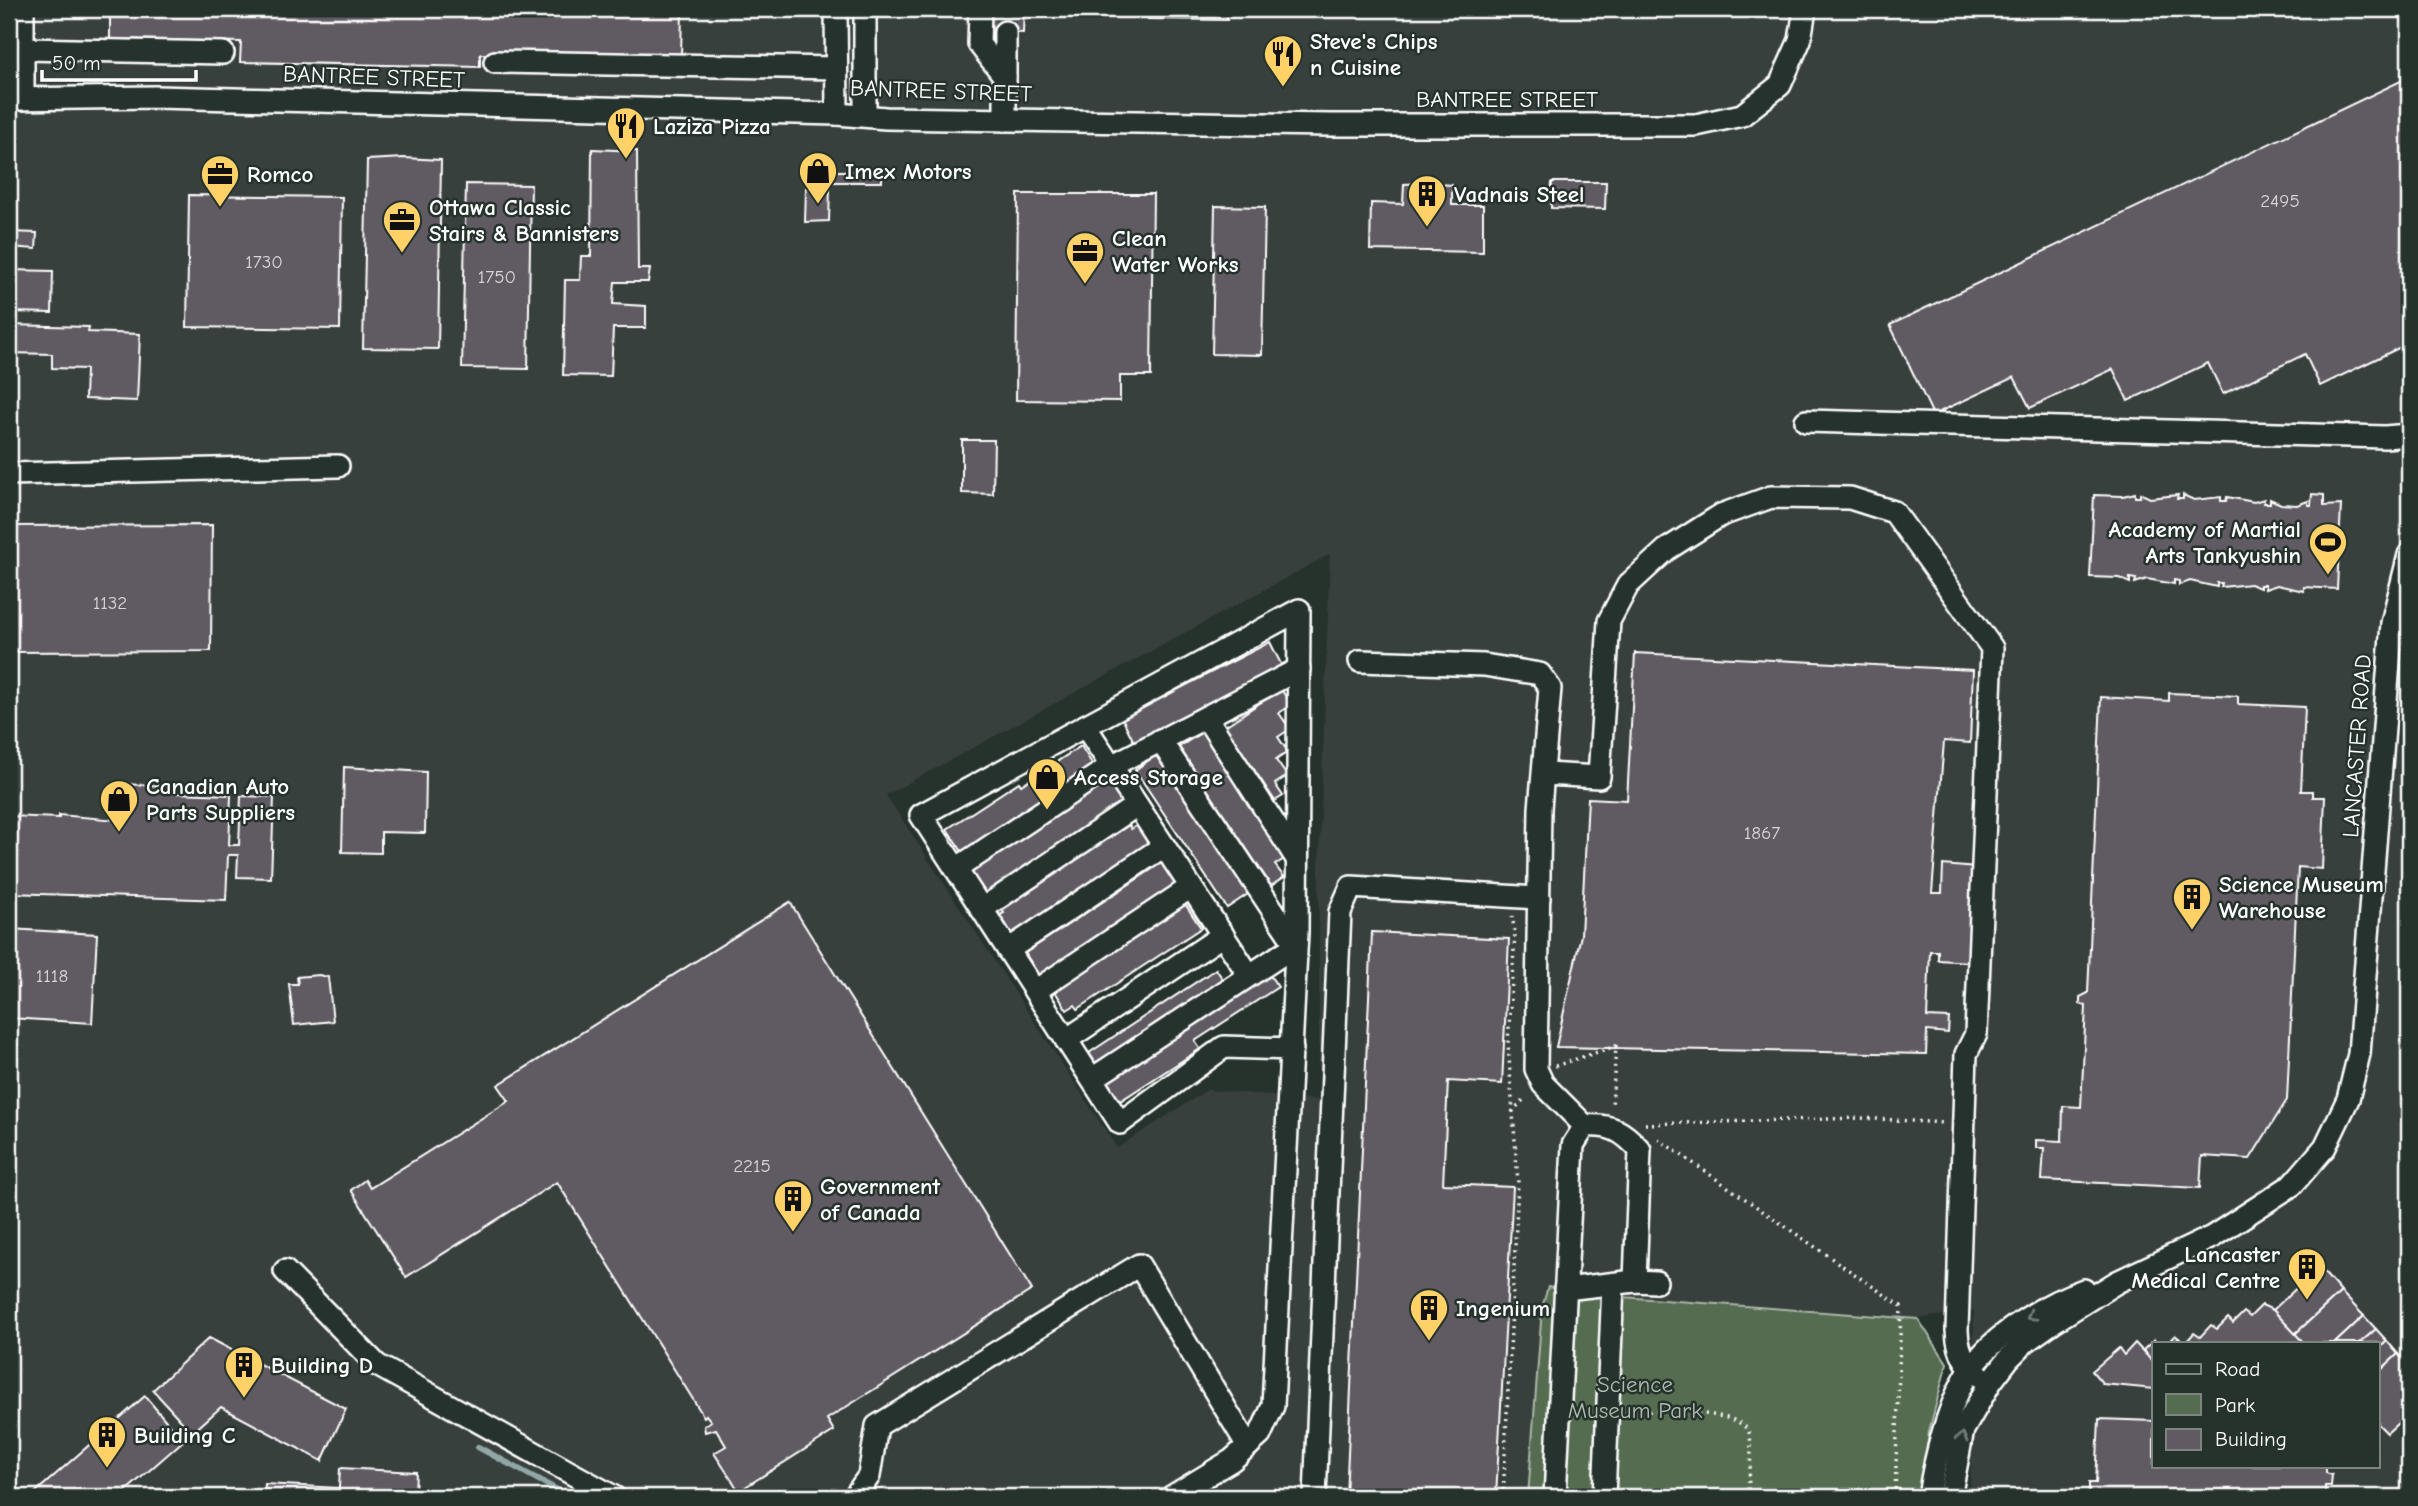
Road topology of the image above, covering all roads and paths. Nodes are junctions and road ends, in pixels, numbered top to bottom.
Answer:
1 (23, 9) edge
2 (836, 9) edge
3 (865, 9) edge
4 (980, 9) edge
5 (1805, 9) edge
6 (1005, 32) tunnel mouth
7 (24, 49) junction
8 (223, 53) dead end
9 (495, 62) dead end
10 (836, 68) junction
11 (1005, 76) junction
12 (16, 99) edge
13 (837, 114) junction
14 (864, 115) junction
15 (1005, 120) junction
16 (1806, 421) dead end
17 (2409, 435) edge
18 (338, 466) dead end
19 (9, 474) edge
20 (2409, 555) edge
21 (1360, 662) dead end
22 (1299, 669) junction
23 (1206, 717) junction
24 (1085, 726) junction
25 (1160, 740) junction
26 (1111, 766) junction
27 (1545, 774) junction
28 (1137, 805) junction
29 (1164, 846) junction
30 (1297, 859) junction
31 (956, 869) junction
32 (1191, 887) junction
33 (1508, 896) junction
34 (1539, 898) junction
35 (982, 909) junction
36 (1223, 935) junction
37 (1296, 945) junction
38 (1008, 950) junction
39 (1249, 975) junction
40 (1035, 991) junction
41 (1066, 1040) junction
42 (1292, 1049) junction
43 (1555, 1066) dead end
44 (1092, 1079) junction
45 (1637, 1124) dead end
46 (1964, 1124) junction
47 (1594, 1126) junction
48 (1651, 1134) dead end
49 (285, 1270) dead end
50 (2116, 1282) junction
51 (1613, 1284) junction
52 (1565, 1289) junction
53 (1971, 1369) junction
54 (1990, 1383) junction
55 (1649, 1411) dead end
56 (1248, 1446) junction
57 (614, 1497) edge
58 (854, 1497) edge
59 (1171, 1497) edge
60 (1315, 1497) edge
61 (1503, 1497) edge
62 (1555, 1497) edge
63 (1604, 1497) edge
64 (1748, 1497) edge
65 (1895, 1497) edge
66 (1929, 1497) edge
67 (1950, 1497) edge

1 - 7 street
2 - 10 street
3 - 14 street
4 - 11 street
5 - 15 street, BANTREE STREET
6 - 11 street
7 - 8 street
7 - 12 street
9 - 10 street
10 - 13 street
11 - 15 street
12 - 13 street, BANTREE STREET
13 - 14 street, BANTREE STREET
14 - 15 street, BANTREE STREET
16 - 17 street
18 - 19 street
20 - 50 street, LANCASTER ROAD
21 - 27 street
22 - 23 street
22 - 24 street
22 - 30 street
23 - 25 street
23 - 30 street
24 - 26 street
24 - 31 street
25 - 26 street
25 - 37 street
26 - 28 street
26 - 31 street
27 - 34 street
27 - 46 street
28 - 29 street
28 - 35 street
29 - 32 street
29 - 38 street
30 - 37 street
31 - 35 street
32 - 36 street
32 - 40 street
33 - 34 street
33 - 60 street
33 - 61 path
34 - 47 street
35 - 38 street
36 - 39 street
36 - 41 street
37 - 39 street
37 - 42 street
38 - 40 street
39 - 44 street
40 - 41 street
41 - 44 street
42 - 44 street
42 - 56 street
43 - 47 path
45 - 46 path
46 - 53 street
47 - 51 street
47 - 52 street
48 - 65 path
49 - 57 street
50 -> 53 street, LANCASTER ROAD
50 - 54 street, LANCASTER ROAD
51 - 52 street
51 - 63 street
52 - 62 street
53 - 54 street
53 - 66 street, LANCASTER ROAD
67 -> 54 street, LANCASTER ROAD
55 - 64 path
56 - 58 street
56 - 59 street

